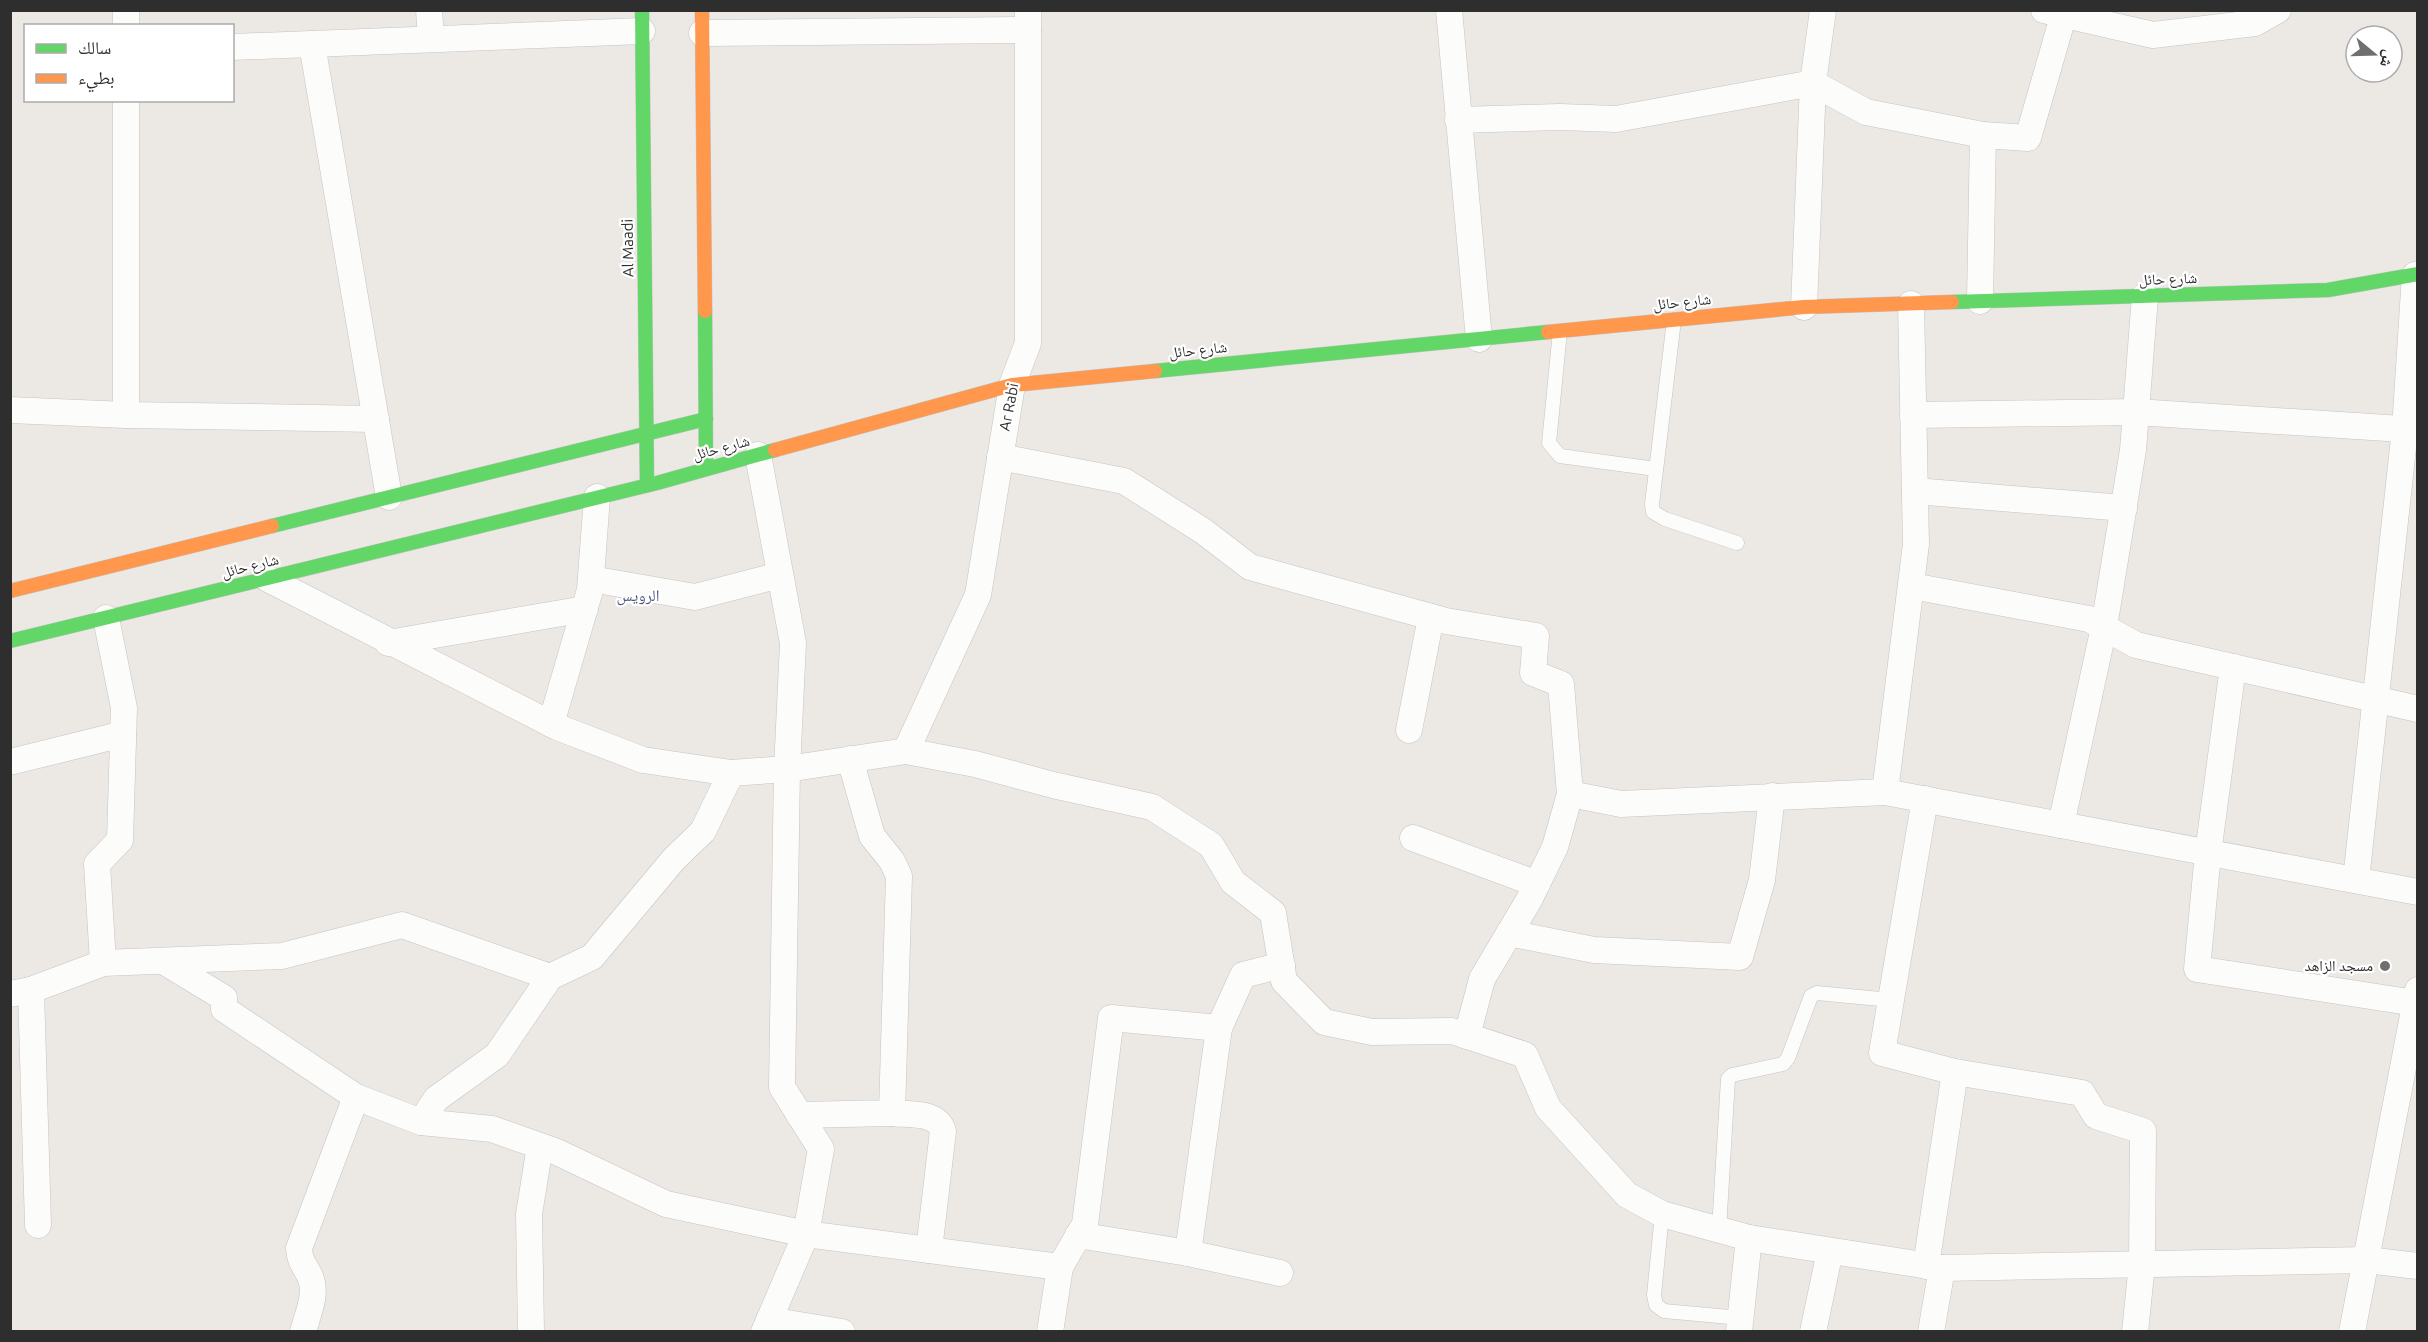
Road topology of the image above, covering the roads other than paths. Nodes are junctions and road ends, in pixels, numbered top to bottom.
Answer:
1 (429, 10) edge
2 (1449, 10) edge
3 (1823, 10) edge
4 (2278, 10) edge
5 (2058, 12) edge
6 (1028, 20) edge
7 (642, 21) edge
8 (702, 22) edge
9 (431, 39) junction
10 (312, 44) junction
11 (234, 47) edge
12 (1813, 82) junction
13 (126, 102) edge
14 (1458, 120) junction
15 (1983, 135) junction
16 (2416, 274) edge
17 (2145, 296) junction
18 (1980, 301) junction
19 (1911, 304) junction
20 (1804, 307) junction
21 (1674, 320) junction
22 (1560, 331) junction
23 (1479, 339) junction
24 (1012, 385) junction
25 (10, 410) edge
26 (2136, 412) junction
27 (126, 415) junction
28 (1913, 415) junction
29 (706, 418) junction
30 (376, 419) junction
31 (2411, 429) edge
32 (646, 433) junction
33 (758, 455) junction
34 (1000, 458) junction
35 (706, 469) junction
36 (1656, 469) junction
37 (647, 485) junction
38 (1915, 491) junction
39 (389, 497) junction
40 (597, 497) junction
41 (2124, 508) junction
42 (2407, 521) edge
43 (1737, 543) dead end
44 (780, 575) junction
45 (268, 579) junction
46 (591, 579) junction
47 (1912, 586) junction
48 (10, 591) edge
49 (585, 609) junction
50 (1431, 617) junction
51 (106, 618) junction
52 (2104, 627) junction
53 (10, 640) edge
54 (388, 643) junction
55 (2233, 667) junction
56 (2378, 699) junction
57 (2418, 709) edge
58 (551, 724) junction
59 (1408, 730) dead end
60 (123, 734) junction
61 (906, 752) junction
62 (850, 759) junction
63 (10, 762) edge
64 (787, 769) junction
65 (731, 773) junction
66 (1885, 792) junction
67 (1570, 794) junction
68 (1772, 796) junction
69 (1925, 799) junction
70 (2061, 825) junction
71 (1413, 838) dead end
72 (2208, 853) junction
73 (2356, 880) junction
74 (1537, 884) junction
75 (2418, 892) edge
76 (1509, 933) junction
77 (163, 961) junction
78 (103, 963) junction
79 (1282, 965) junction
80 (550, 977) junction
81 (21, 992) edge
82 (2416, 996) edge
83 (1891, 1000) junction
84 (1219, 1028) junction
85 (1467, 1036) junction
86 (1955, 1072) junction
87 (356, 1097) junction
88 (892, 1113) junction
89 (799, 1115) junction
90 (421, 1122) junction
91 (540, 1146) junction
92 (1662, 1214) junction
93 (38, 1225) dead end
94 (1719, 1230) junction
95 (806, 1234) junction
96 (1078, 1235) junction
97 (1749, 1238) junction
98 (929, 1250) junction
99 (1830, 1251) junction
100 (1188, 1253) junction
101 (2367, 1260) junction
102 (2142, 1264) junction
103 (2418, 1266) edge
104 (1060, 1267) junction
105 (1934, 1267) junction
106 (1280, 1273) dead end
107 (766, 1326) edge
108 (1741, 1328) edge
109 (303, 1332) edge
110 (531, 1332) edge
111 (842, 1332) edge
112 (1050, 1332) edge
113 (1813, 1332) edge
114 (1931, 1332) edge
115 (2135, 1332) edge
116 (2352, 1332) edge

1 - 9 street
2 - 14 street
3 - 12 street
4 - 5 street
5 - 15 street
6 - 8 street
6 - 24 street, Ar Rabi
7 - 9 street
7 - 32 main road, Al Maadi
8 - 29 main road
9 - 10 street
10 - 11 street
10 - 30 street
12 - 14 street
12 - 15 street
12 - 20 street
13 - 27 street
14 - 23 street
15 - 18 street
16 - 17 main road, شارع حائل
16 - 31 street
17 - 18 main road, شارع حائل
17 - 26 street
18 - 19 main road, شارع حائل
19 - 20 main road, شارع حائل
19 - 28 street
20 - 21 main road, شارع حائل
21 - 22 main road, شارع حائل
21 - 36 lane
22 - 23 main road, شارع حائل
22 - 36 lane
23 - 24 main road, شارع حائل
24 - 33 main road, شارع حائل
24 - 34 street, Ar Rabi
25 - 27 street
26 - 28 street
26 - 31 street
26 - 41 street
27 - 30 street
28 - 38 street
29 - 32 main road
29 - 35 main road
30 - 39 street
31 - 42 street
32 - 37 main road, Al Maadi
32 - 39 main road
33 - 35 main road, شارع حائل
33 - 44 street
34 - 50 street
34 - 61 street, Ar Rabi
35 - 37 main road, شارع حائل
36 - 43 lane
37 - 40 main road, شارع حائل
38 - 41 street
38 - 47 street
39 - 48 main road
40 - 45 main road, شارع حائل
40 - 46 street
41 - 52 street
42 - 56 street
44 - 46 street
44 - 64 street
45 - 51 main road, شارع حائل
45 - 54 street
46 - 49 street
47 - 52 street
47 - 66 street
49 - 54 street
49 - 58 street
50 - 59 street
50 - 67 street
51 - 53 main road, شارع حائل
51 - 60 street
52 - 55 street
52 - 70 street
54 - 58 street
55 - 56 street
55 - 72 street
56 - 57 street
56 - 73 street
58 - 65 street
60 - 63 street
60 - 78 street
61 - 62 street
61 - 79 street
62 - 64 street
62 - 88 street
64 - 65 street
64 - 89 street
65 - 80 street
66 - 68 street
66 - 69 street
67 - 68 street
67 - 74 street
68 - 76 street
69 - 70 street
69 - 83 street
70 - 72 street
71 - 74 street
72 - 73 street
72 - 82 street
73 - 75 street
74 - 76 street
76 - 85 street
77 - 78 street
77 - 80 street
77 - 87 street
78 - 81 street
79 - 84 street
79 - 85 street
80 - 90 street
81 - 93 street
82 - 101 street
83 - 86 street
83 - 94 lane
84 - 96 street
84 - 100 street
85 - 92 street
86 - 102 street
86 - 105 street
87 - 90 street
87 - 109 street
88 - 89 street
88 - 98 street
89 - 95 street
90 - 91 street
91 - 95 street
91 - 110 street
92 - 94 street
92 - 108 lane
94 - 97 street
95 - 98 street
95 - 107 street
96 - 100 street
96 - 104 street
97 - 99 street
97 - 108 street
98 - 104 street
99 - 105 street
99 - 113 street
100 - 106 street
101 - 102 street
101 - 103 street
101 - 116 street
102 - 105 street
102 - 115 street
104 - 112 street
105 - 114 street
107 - 111 street

